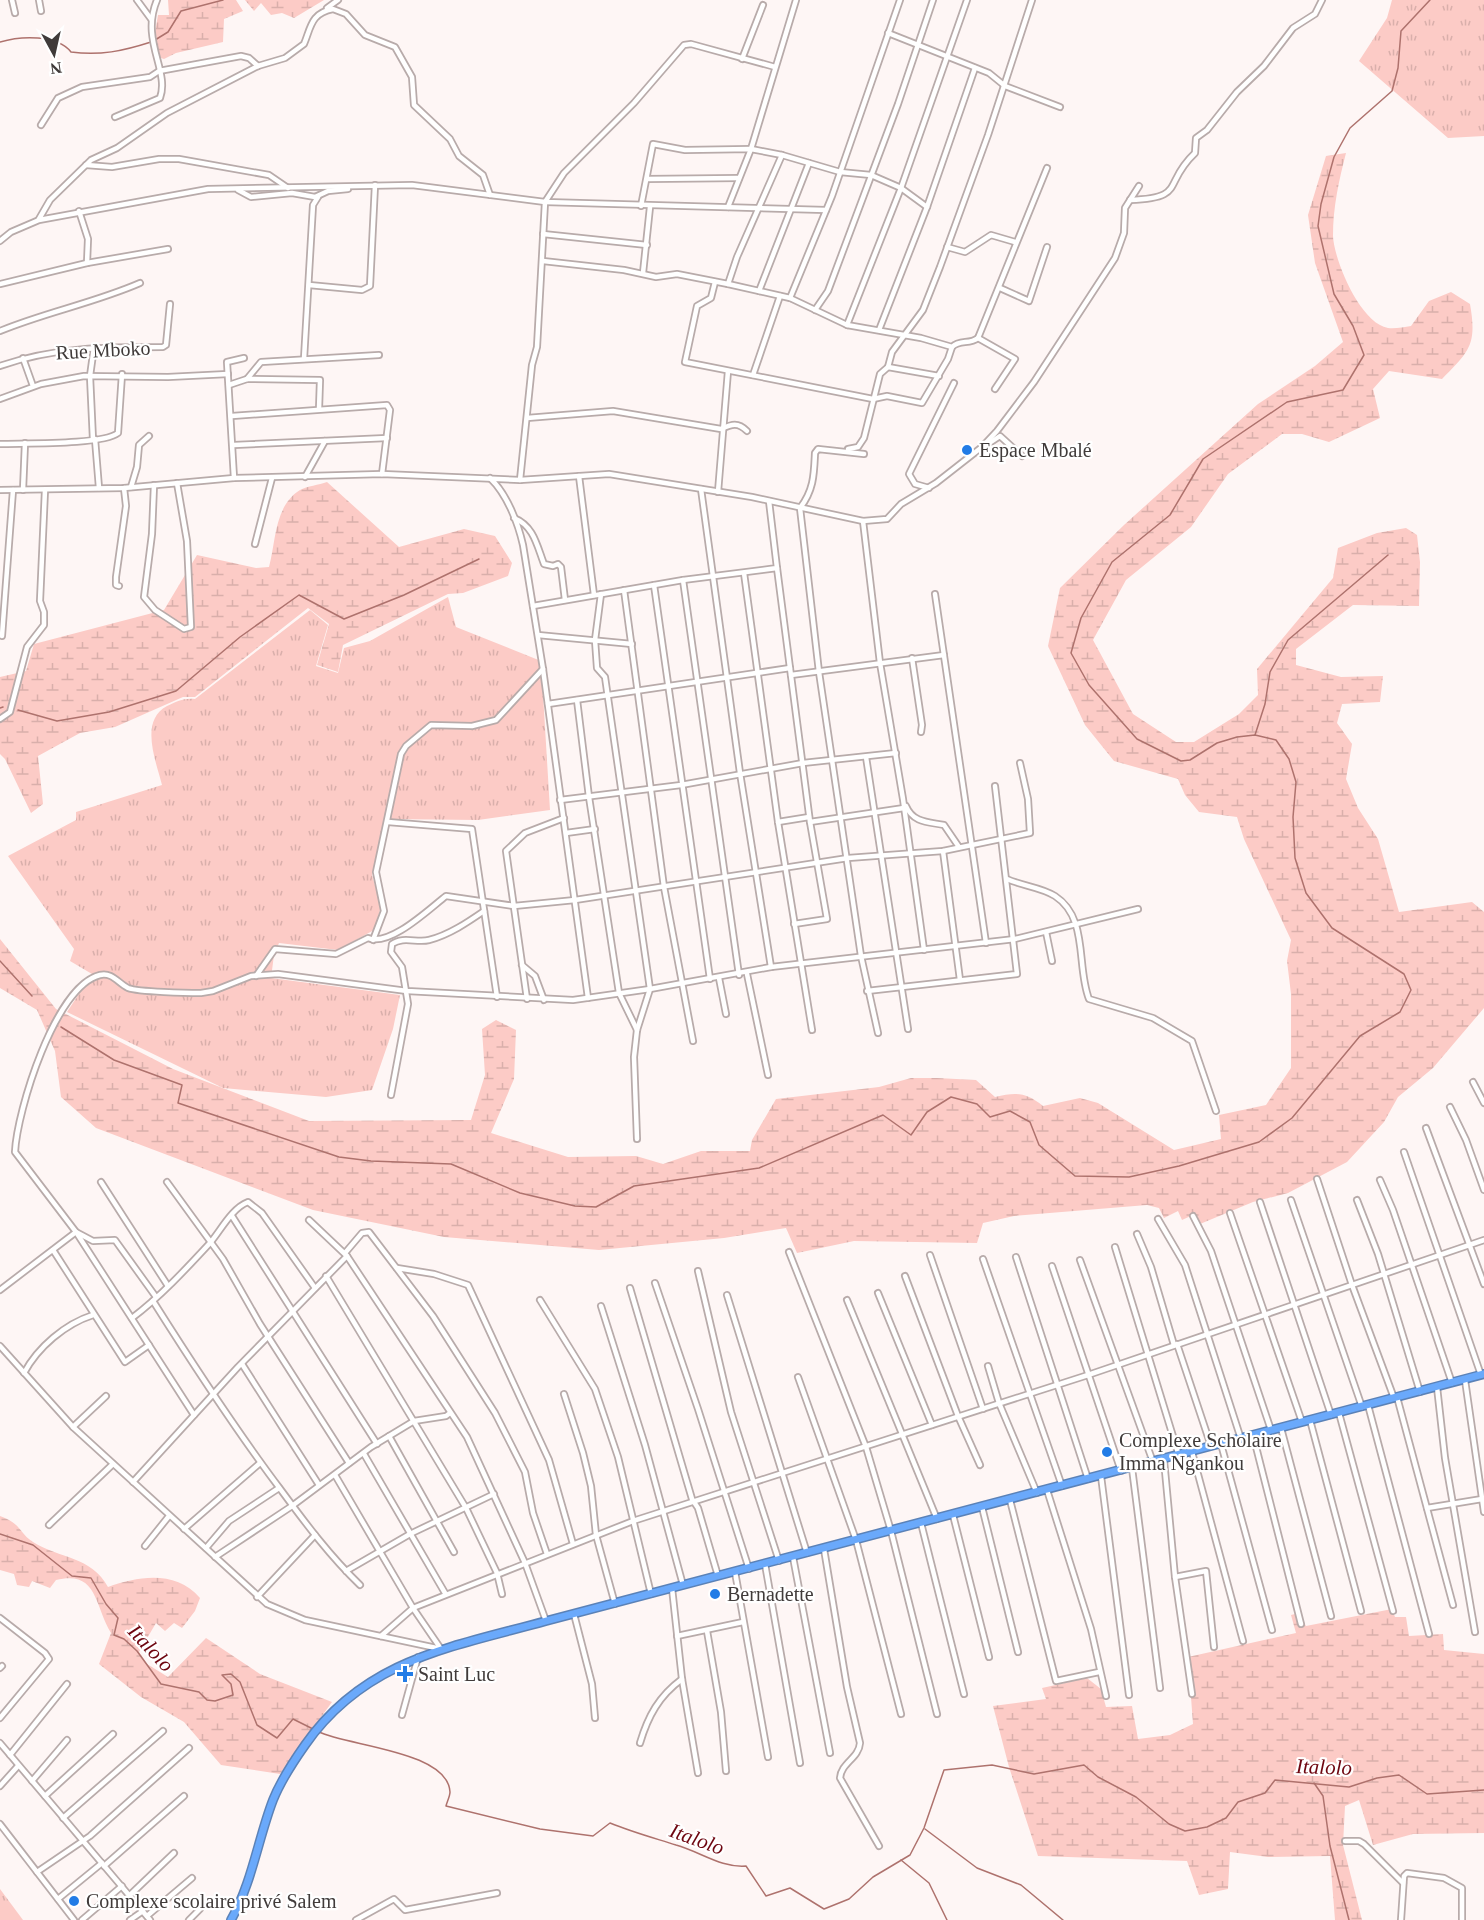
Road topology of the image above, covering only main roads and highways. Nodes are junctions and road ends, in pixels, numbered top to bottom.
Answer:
1 (1482, 1375) edge
2 (231, 1920) edge

1 - 2 highway

